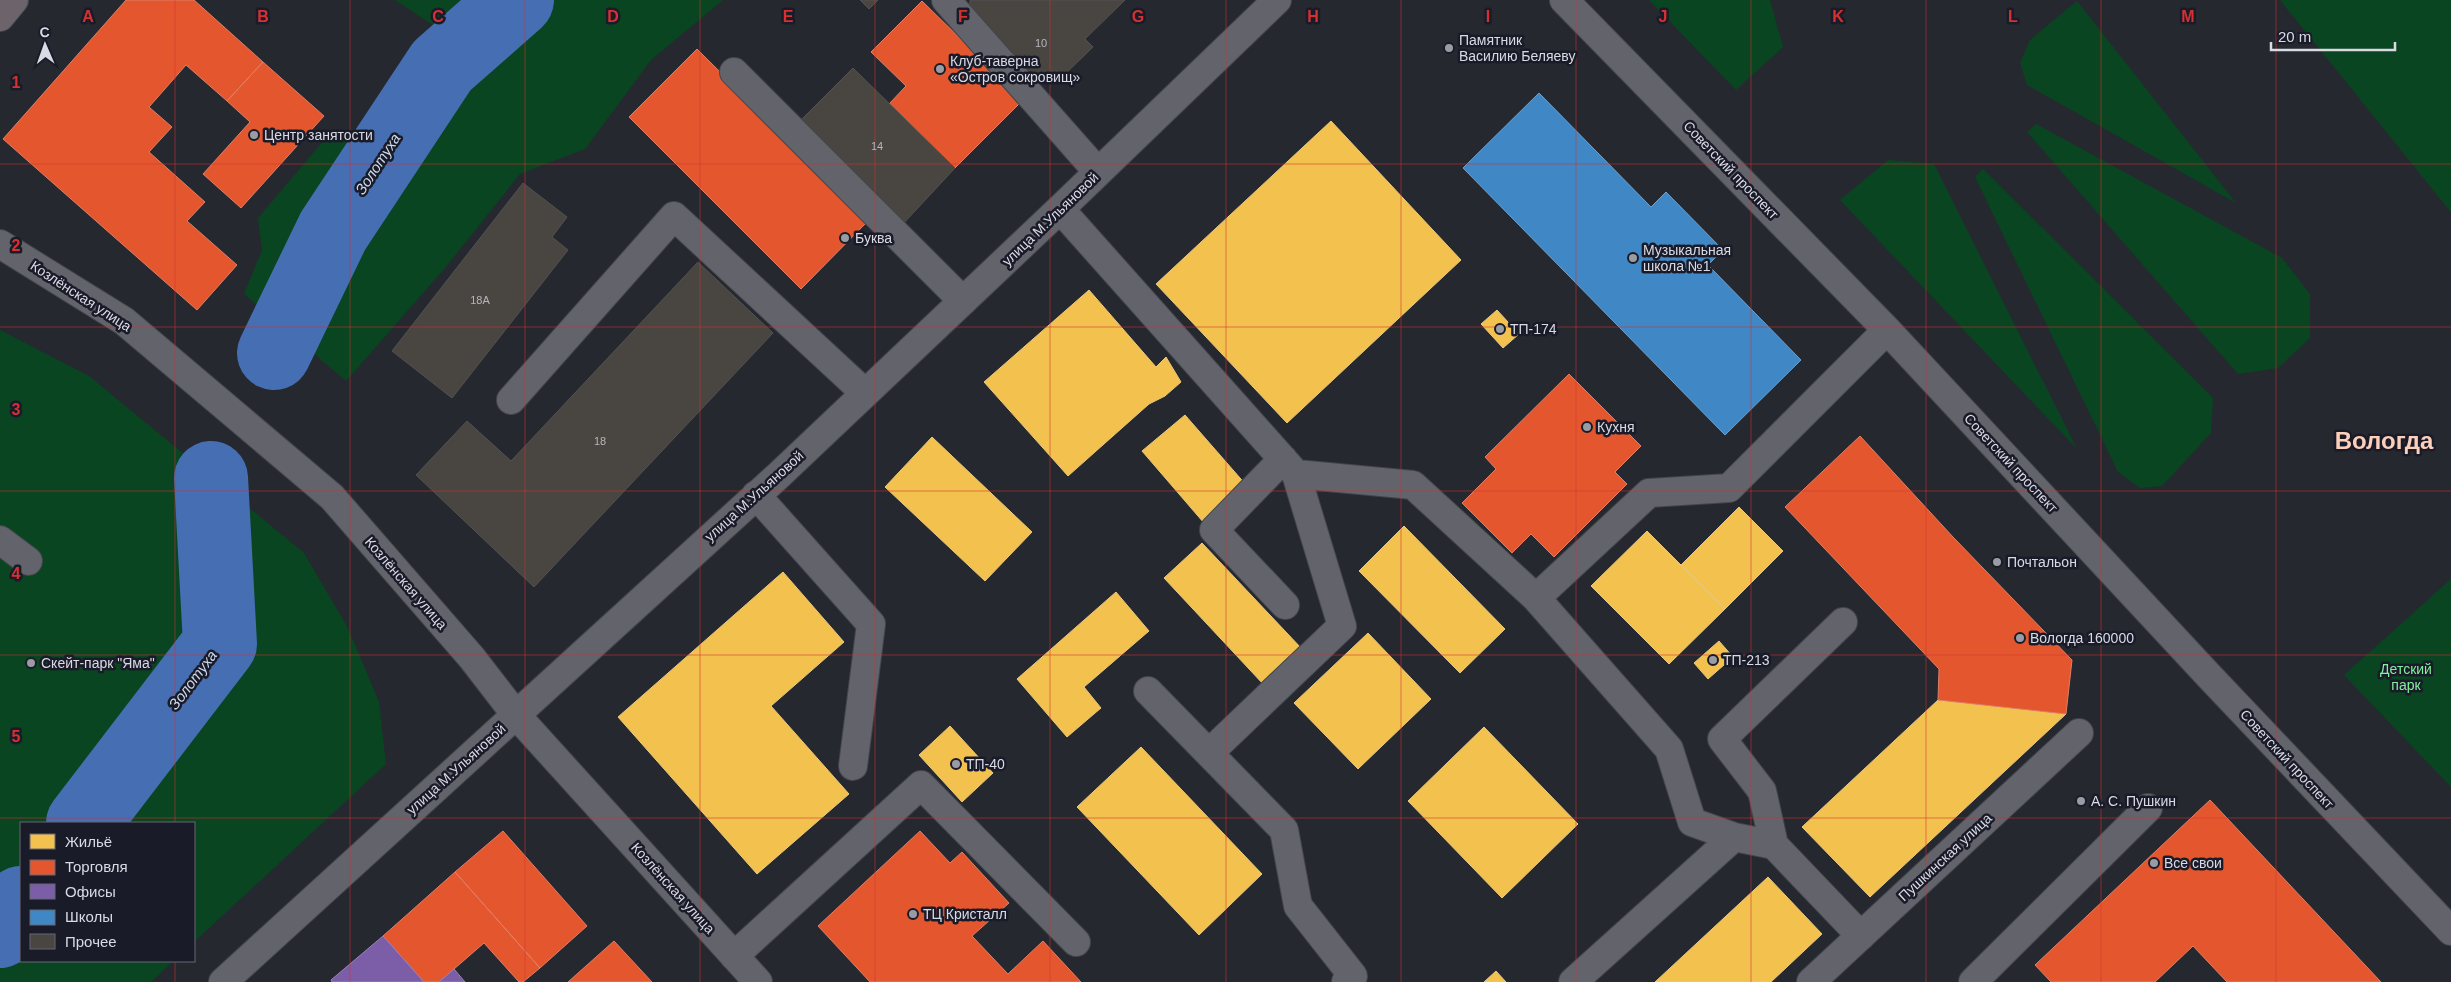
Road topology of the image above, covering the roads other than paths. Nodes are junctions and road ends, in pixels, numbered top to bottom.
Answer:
1 (14, 0) edge
2 (946, 0) edge
3 (1277, 0) edge
4 (1564, 0) edge
5 (0, 17) edge
6 (734, 72) dead end
7 (1098, 172) junction
8 (1060, 209) junction
9 (0, 244) edge
10 (963, 301) junction
11 (1887, 330) junction
12 (865, 393) junction
13 (510, 400) dead end
14 (1290, 467) junction
15 (756, 495) junction
16 (0, 540) edge
17 (28, 562) dead end
18 (1536, 598) junction
19 (1285, 604) dead end
20 (1843, 622) dead end
21 (1148, 691) dead end
22 (516, 715) junction
23 (2079, 734) dead end
24 (1208, 753) junction
25 (853, 766) dead end
26 (2148, 808) dead end
27 (1734, 837) junction
28 (1774, 845) junction
29 (2451, 932) edge
30 (1861, 936) junction
31 (1076, 942) dead end
32 (734, 956) junction
33 (223, 982) edge
34 (758, 982) edge
35 (1346, 982) edge
36 (1573, 982) edge
37 (1811, 982) edge
38 (1973, 982) edge

1 - 5 main road
2 - 7 street
3 - 7 street, улица М.Ульяновой
4 - 11 street, Советский проспект
6 - 10 street
7 - 8 street, улица М.Ульяновой
8 - 10 street, улица М.Ульяновой
8 - 14 street
9 - 22 street, Козлёнская улица
10 - 12 street, улица М.Ульяновой
11 - 18 street
11 - 29 street, Советский проспект
12 - 13 street
12 - 15 street, улица М.Ульяновой
14 - 18 street
14 - 19 street
14 - 24 street
15 - 22 street, улица М.Ульяновой
15 - 25 street
16 - 17 street
18 - 27 street
20 - 28 street
21 - 24 street
22 - 32 street, Козлёнская улица
22 - 33 street, улица М.Ульяновой
23 - 30 street, Пушкинская улица
24 - 35 street
26 - 38 street
27 - 28 street
27 - 36 street
28 - 30 street
30 - 37 street, Пушкинская улица
31 - 32 street
32 - 34 street, Козлёнская улица

